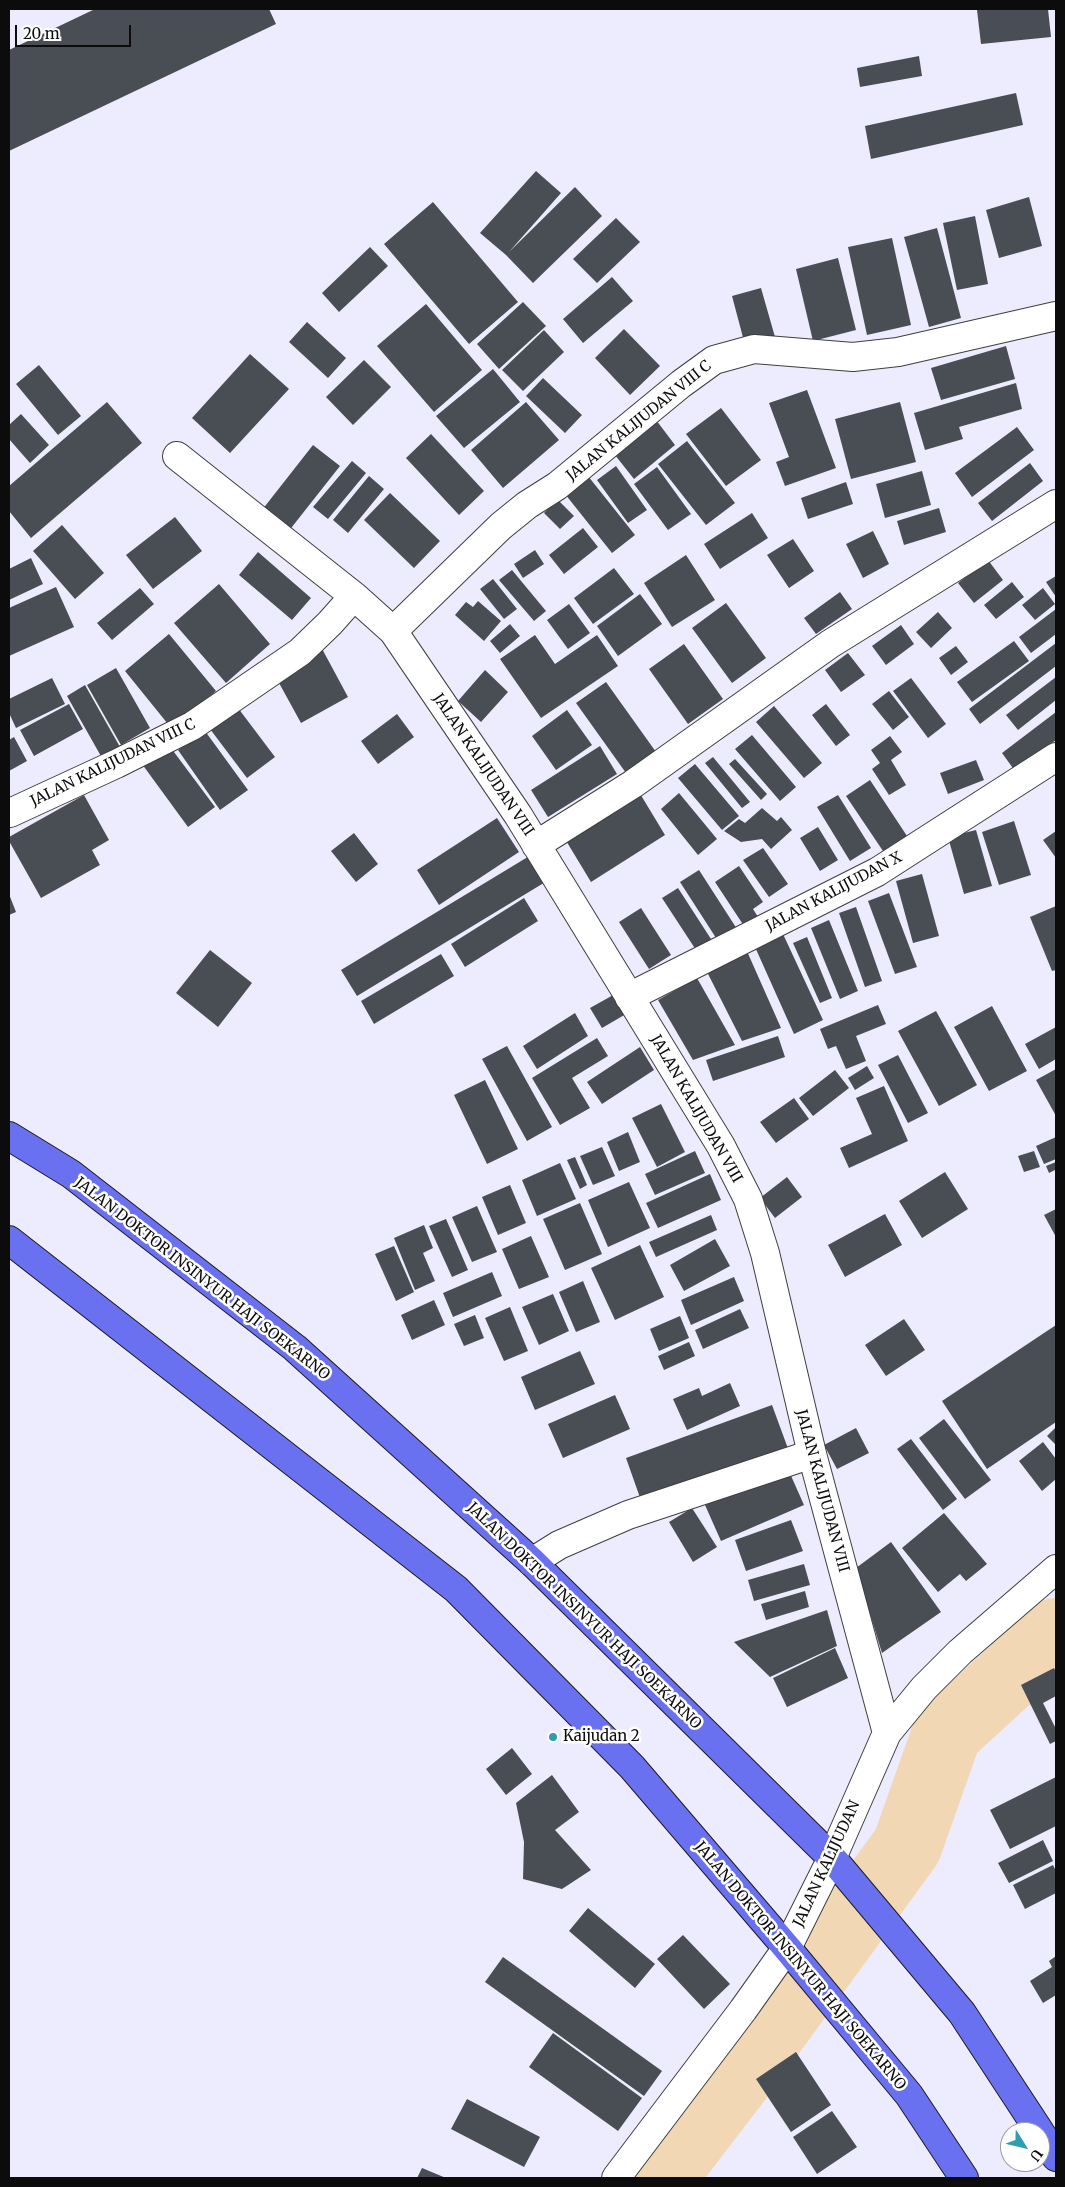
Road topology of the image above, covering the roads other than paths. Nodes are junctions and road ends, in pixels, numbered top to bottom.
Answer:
1 (1056, 316) edge
2 (176, 456) dead end
3 (1056, 504) edge
4 (354, 596) junction
5 (394, 631) junction
6 (1056, 757) edge
7 (10, 813) edge
8 (536, 845) junction
9 (629, 997) junction
10 (9, 1136) edge
11 (9, 1240) edge
12 (812, 1454) junction
13 (532, 1562) junction
14 (1056, 1569) edge
15 (887, 1733) junction
16 (832, 1858) junction
17 (795, 1958) junction
18 (1033, 2122) edge
19 (616, 2178) edge
20 (964, 2178) edge

1 - 5 street, JALAN KALIJUDAN VIII C
2 - 4 street, JALAN KALIJUDAN VIII
3 - 8 street
4 - 5 street, JALAN KALIJUDAN VIII
4 - 7 street, JALAN KALIJUDAN VIII C
5 - 8 street, JALAN KALIJUDAN VIII
6 - 9 street, JALAN KALIJUDAN X
8 - 9 street, JALAN KALIJUDAN VIII
9 - 12 street, JALAN KALIJUDAN VIII
10 - 13 main road, JALAN DOKTOR INSINYUR HAJI SOEKARNO
11 - 17 main road, JALAN DOKTOR INSINYUR HAJI SOEKARNO
12 - 13 street
12 - 15 street, JALAN KALIJUDAN VIII
13 - 16 main road, JALAN DOKTOR INSINYUR HAJI SOEKARNO
14 - 15 street, JALAN KALIJUDAN
15 - 16 street, JALAN KALIJUDAN
16 - 17 street, JALAN KALIJUDAN
16 - 18 main road, JALAN DOKTOR INSINYUR HAJI SOEKARNO
17 - 19 street, JALAN KALIJUDAN
17 - 20 main road, JALAN DOKTOR INSINYUR HAJI SOEKARNO

